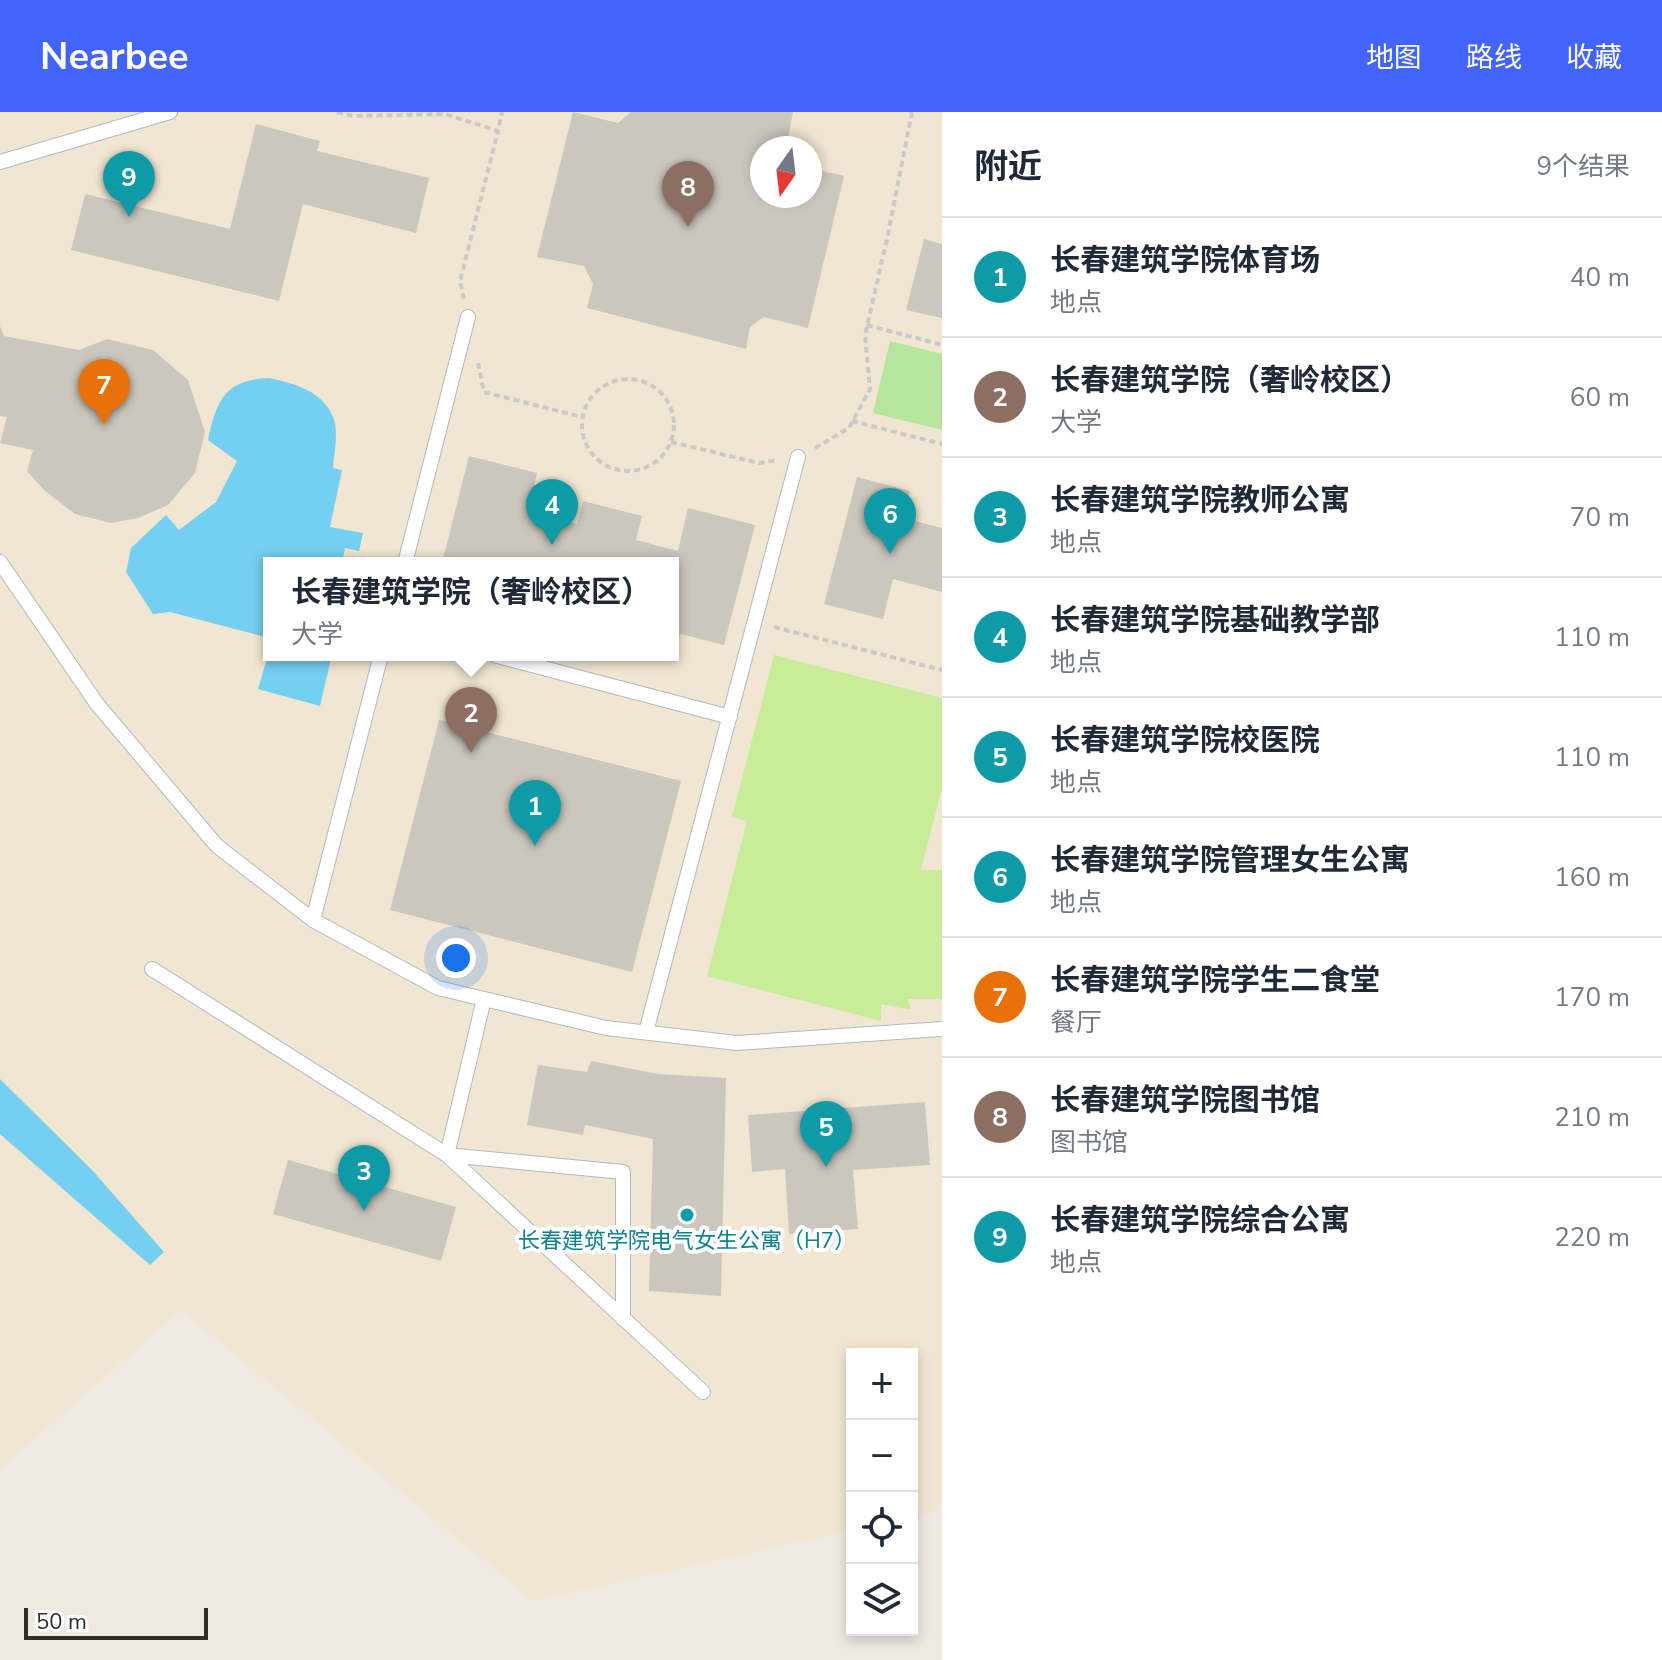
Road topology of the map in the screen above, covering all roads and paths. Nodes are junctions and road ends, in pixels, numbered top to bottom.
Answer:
1 (170, 112) edge
2 (337, 112) edge
3 (502, 112) edge
4 (912, 112) edge
5 (445, 113) edge
6 (498, 131) junction
7 (0, 162) edge
8 (468, 317) joint
9 (867, 325) junction
10 (942, 345) edge
11 (478, 362) dead end
12 (582, 417) junction
13 (852, 421) junction
14 (671, 442) junction
15 (942, 444) edge
16 (798, 457) junction
17 (407, 557) edge
18 (0, 562) edge
19 (755, 622) junction
20 (379, 661) edge
21 (517, 661) edge
22 (942, 670) edge
23 (730, 717) junction
24 (313, 920) junction
25 (152, 969) dead end
26 (484, 999) junction
27 (942, 1029) edge
28 (646, 1032) junction
29 (447, 1155) junction
30 (623, 1319) junction
31 (703, 1392) dead end

1 - 7 lane
2 - 5 path
3 - 6 path
4 - 9 path
5 - 6 path
6 - 8 path
8 - 17 lane
9 - 10 path
9 - 13 path
11 - 12 path
12 - 14 path
12 - 14 path
13 - 15 path
13 - 16 path
14 - 16 path
16 - 19 lane
18 - 24 lane
19 - 22 path
19 - 23 lane
20 - 24 lane
21 - 23 lane
23 - 28 lane
24 - 26 lane
25 - 29 lane
26 - 28 lane
26 - 29 lane
27 - 28 lane
29 - 30 lane
29 - 30 lane
30 - 31 lane

